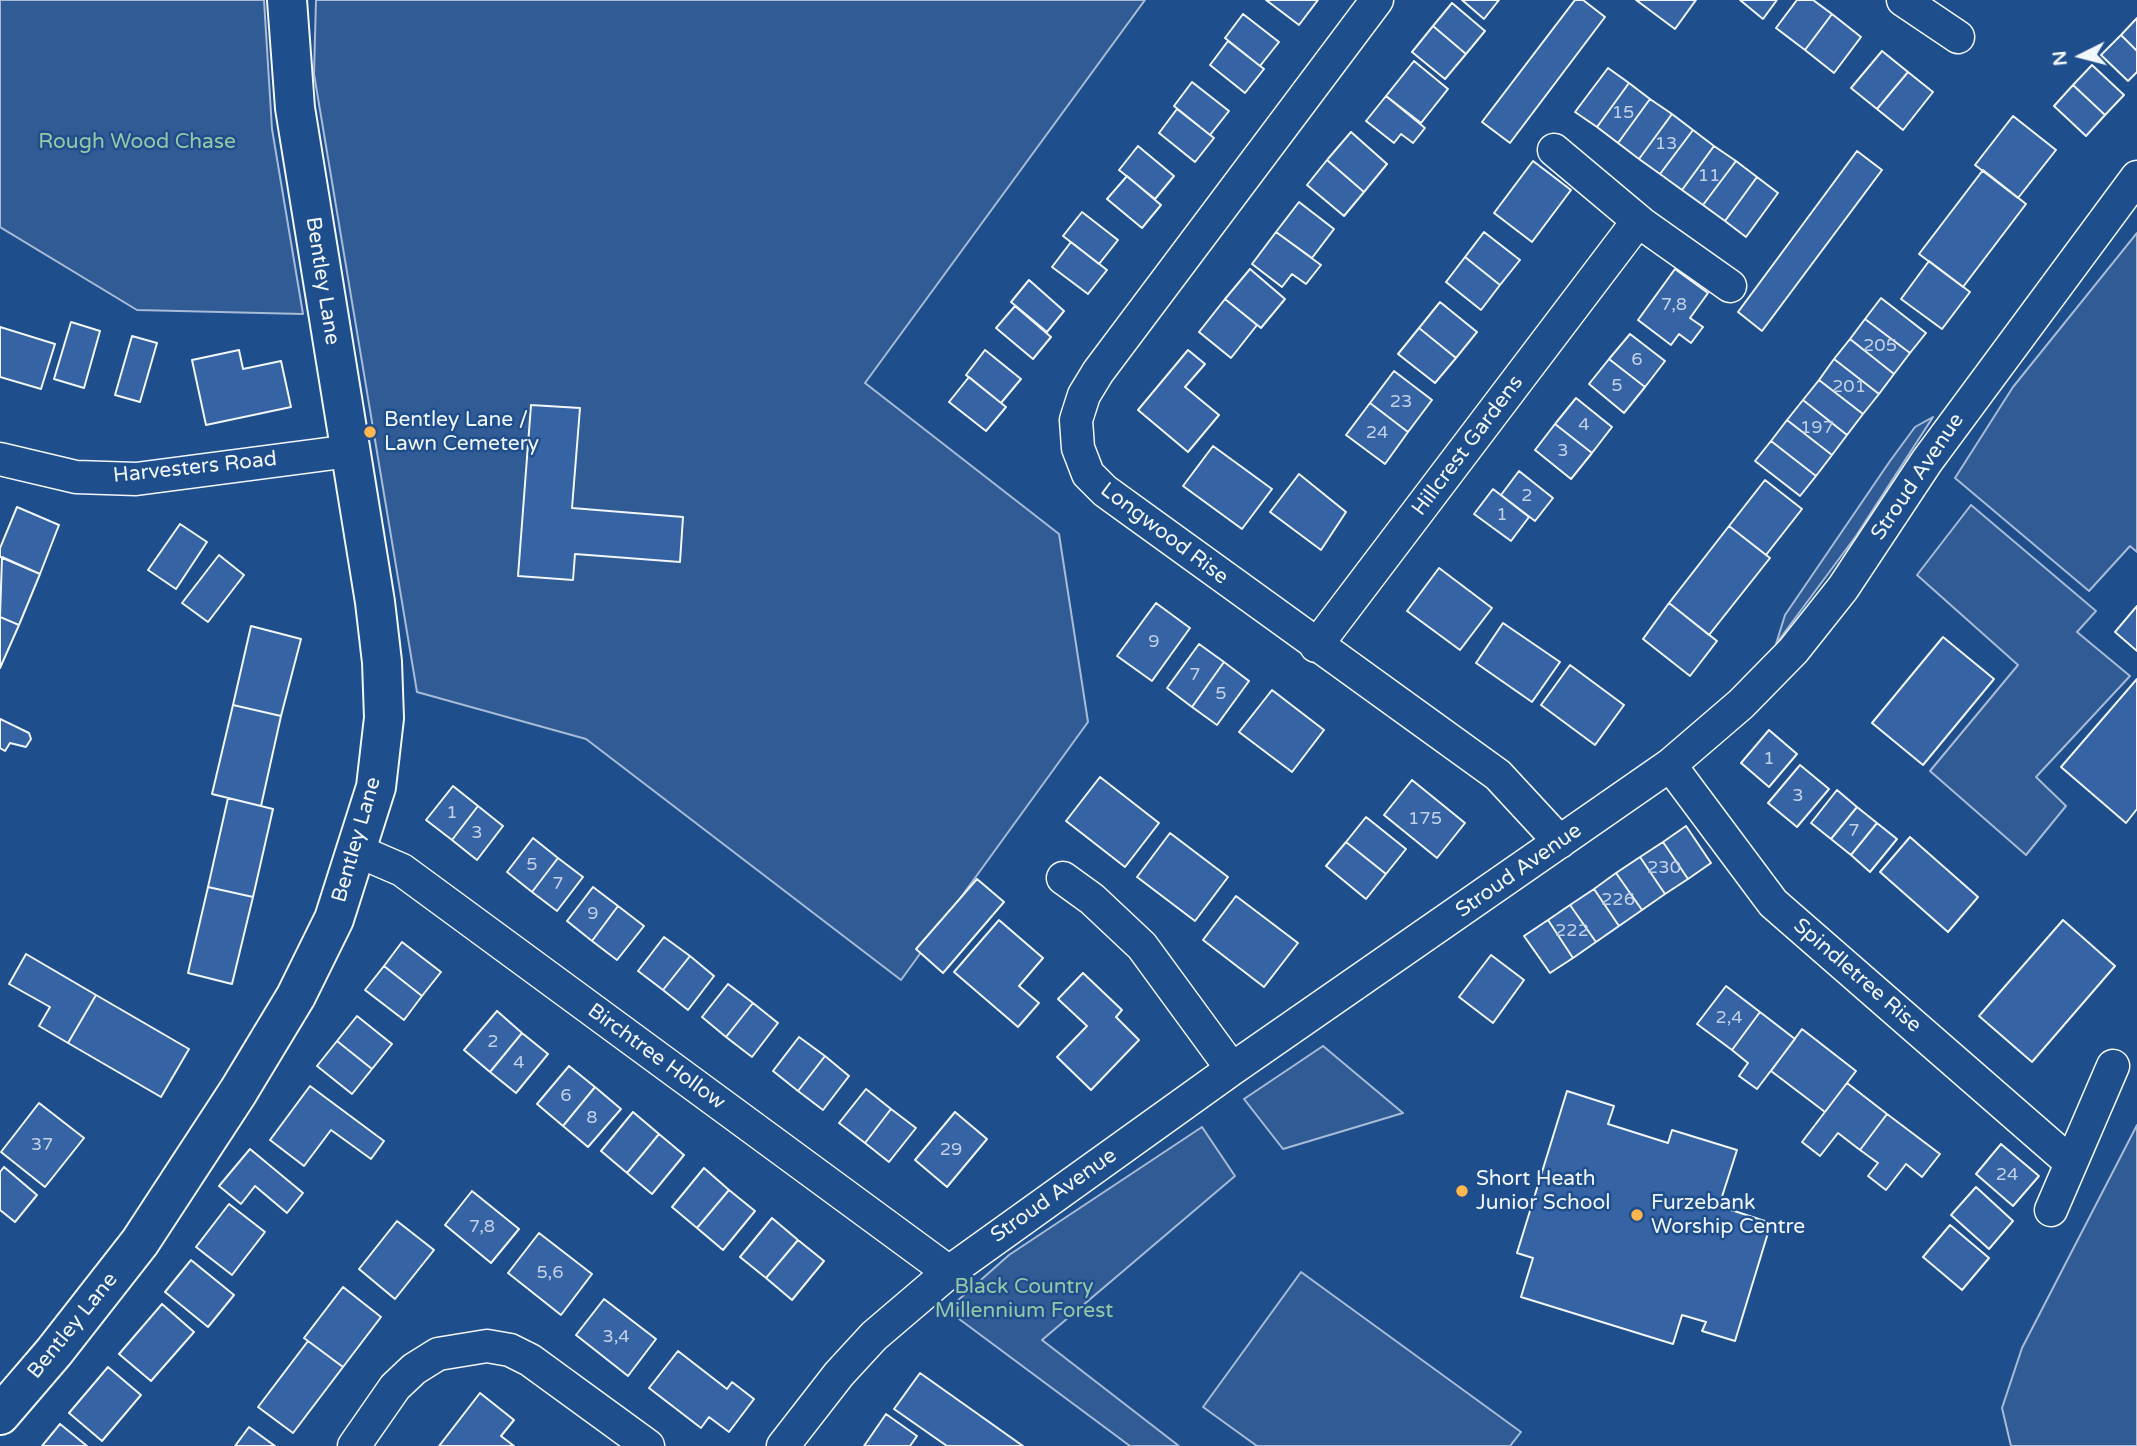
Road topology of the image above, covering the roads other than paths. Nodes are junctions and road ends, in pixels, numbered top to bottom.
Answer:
1 (287, 0) edge
2 (1377, 0) edge
3 (1903, 0) edge
4 (1958, 37) dead end
5 (1554, 150) dead end
6 (2137, 177) edge
7 (1630, 234) junction
8 (1730, 286) dead end
9 (350, 451) junction
10 (0, 459) edge
11 (1316, 646) junction
12 (1670, 765) junction
13 (1560, 842) junction
14 (358, 851) junction
15 (1063, 878) dead end
16 (2113, 1066) dead end
17 (1232, 1069) junction
18 (2070, 1162) junction
19 (2051, 1209) dead end
20 (949, 1272) junction
21 (0, 1415) edge
22 (354, 1446) edge
23 (648, 1446) edge
24 (783, 1446) edge

1 - 9 street, Bentley Lane
2 - 11 street, Longwood Rise
3 - 4 street
5 - 7 street
6 - 12 street, Stroud Avenue
7 - 8 street
7 - 11 street, Hillcrest Gardens
9 - 10 street, Harvesters Road
9 - 14 street, Bentley Lane
11 - 13 street, Longwood Rise
12 - 13 street, Stroud Avenue
12 - 18 street, Spindletree Rise
13 - 17 street, Stroud Avenue
14 - 20 street, Birchtree Hollow
14 - 21 street, Bentley Lane
15 - 17 street
16 - 18 street
17 - 20 street, Stroud Avenue
18 - 19 street
20 - 24 street, Stroud Avenue
22 - 23 street

